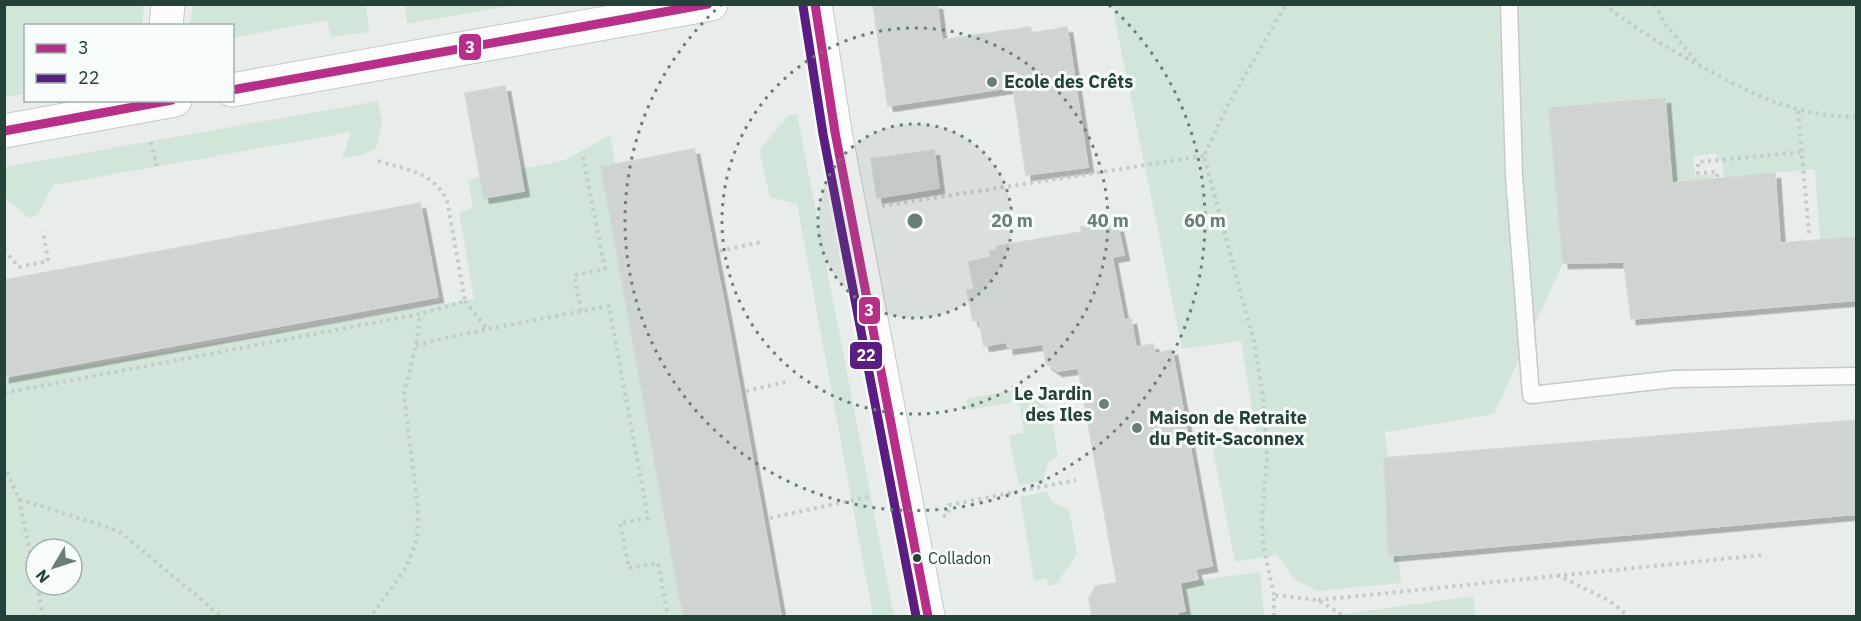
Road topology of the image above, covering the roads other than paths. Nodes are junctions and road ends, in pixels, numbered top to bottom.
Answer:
1 (168, 4) edge
2 (711, 4) edge
3 (815, 4) edge
4 (1509, 4) edge
5 (166, 24) edge
6 (234, 90) edge
7 (163, 102) edge
8 (4, 131) edge
9 (1857, 376) edge
10 (928, 616) edge

1 - 5 street
2 - 6 street
3 - 10 street
4 - 9 lane
7 - 8 street

